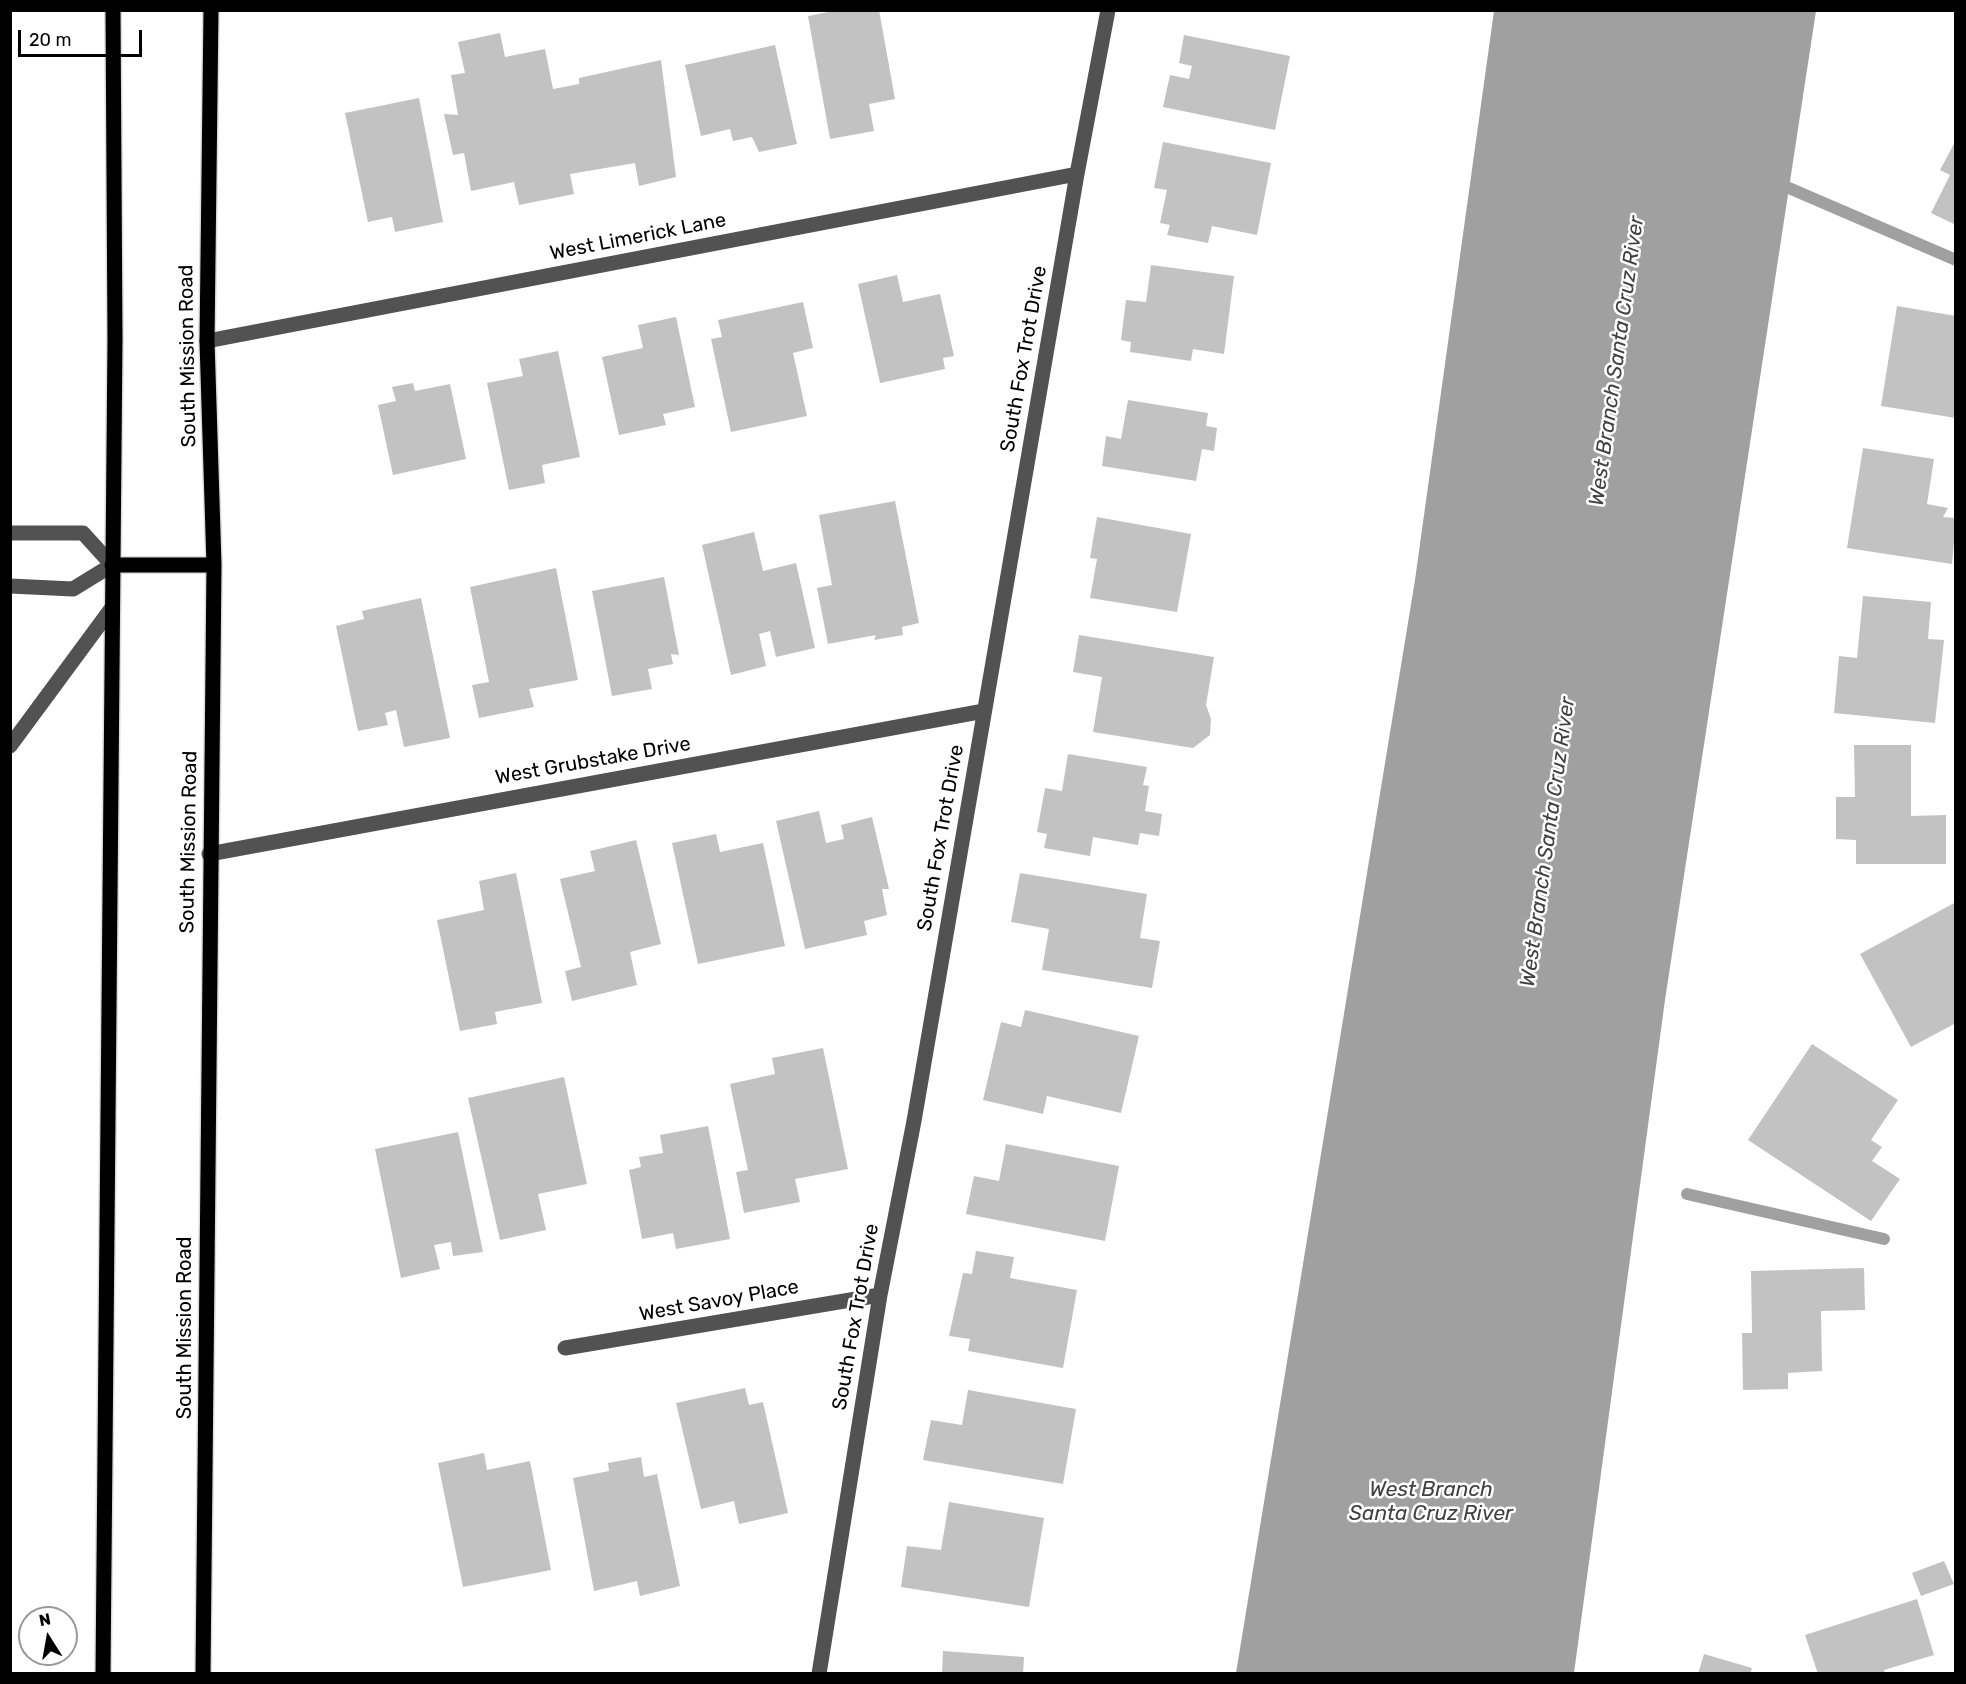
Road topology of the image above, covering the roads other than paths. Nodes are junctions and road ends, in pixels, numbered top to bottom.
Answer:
1 (113, 10) edge
2 (211, 10) edge
3 (1108, 10) edge
4 (1077, 174) junction
5 (207, 341) junction
6 (10, 532) edge
7 (112, 565) junction
8 (214, 565) junction
9 (10, 586) edge
10 (111, 609) junction
11 (984, 711) junction
12 (10, 746) edge
13 (209, 854) junction
14 (880, 1295) junction
15 (565, 1348) dead end
16 (103, 1674) edge
17 (203, 1674) edge
18 (819, 1674) edge

1 - 7 main road
2 - 5 main road, South Mission Road
3 - 4 street, South Fox Trot Drive
4 - 5 street, West Limerick Lane
4 - 11 street, South Fox Trot Drive
5 - 8 main road, South Mission Road
6 - 7 street
7 - 8 main road
7 - 9 street
7 - 10 main road
8 - 13 main road, South Mission Road
10 - 12 street
10 - 16 main road
11 - 13 street, West Grubstake Drive
11 - 14 street, South Fox Trot Drive
13 - 17 main road, South Mission Road
14 - 15 street, West Savoy Place
14 - 18 street, South Fox Trot Drive

